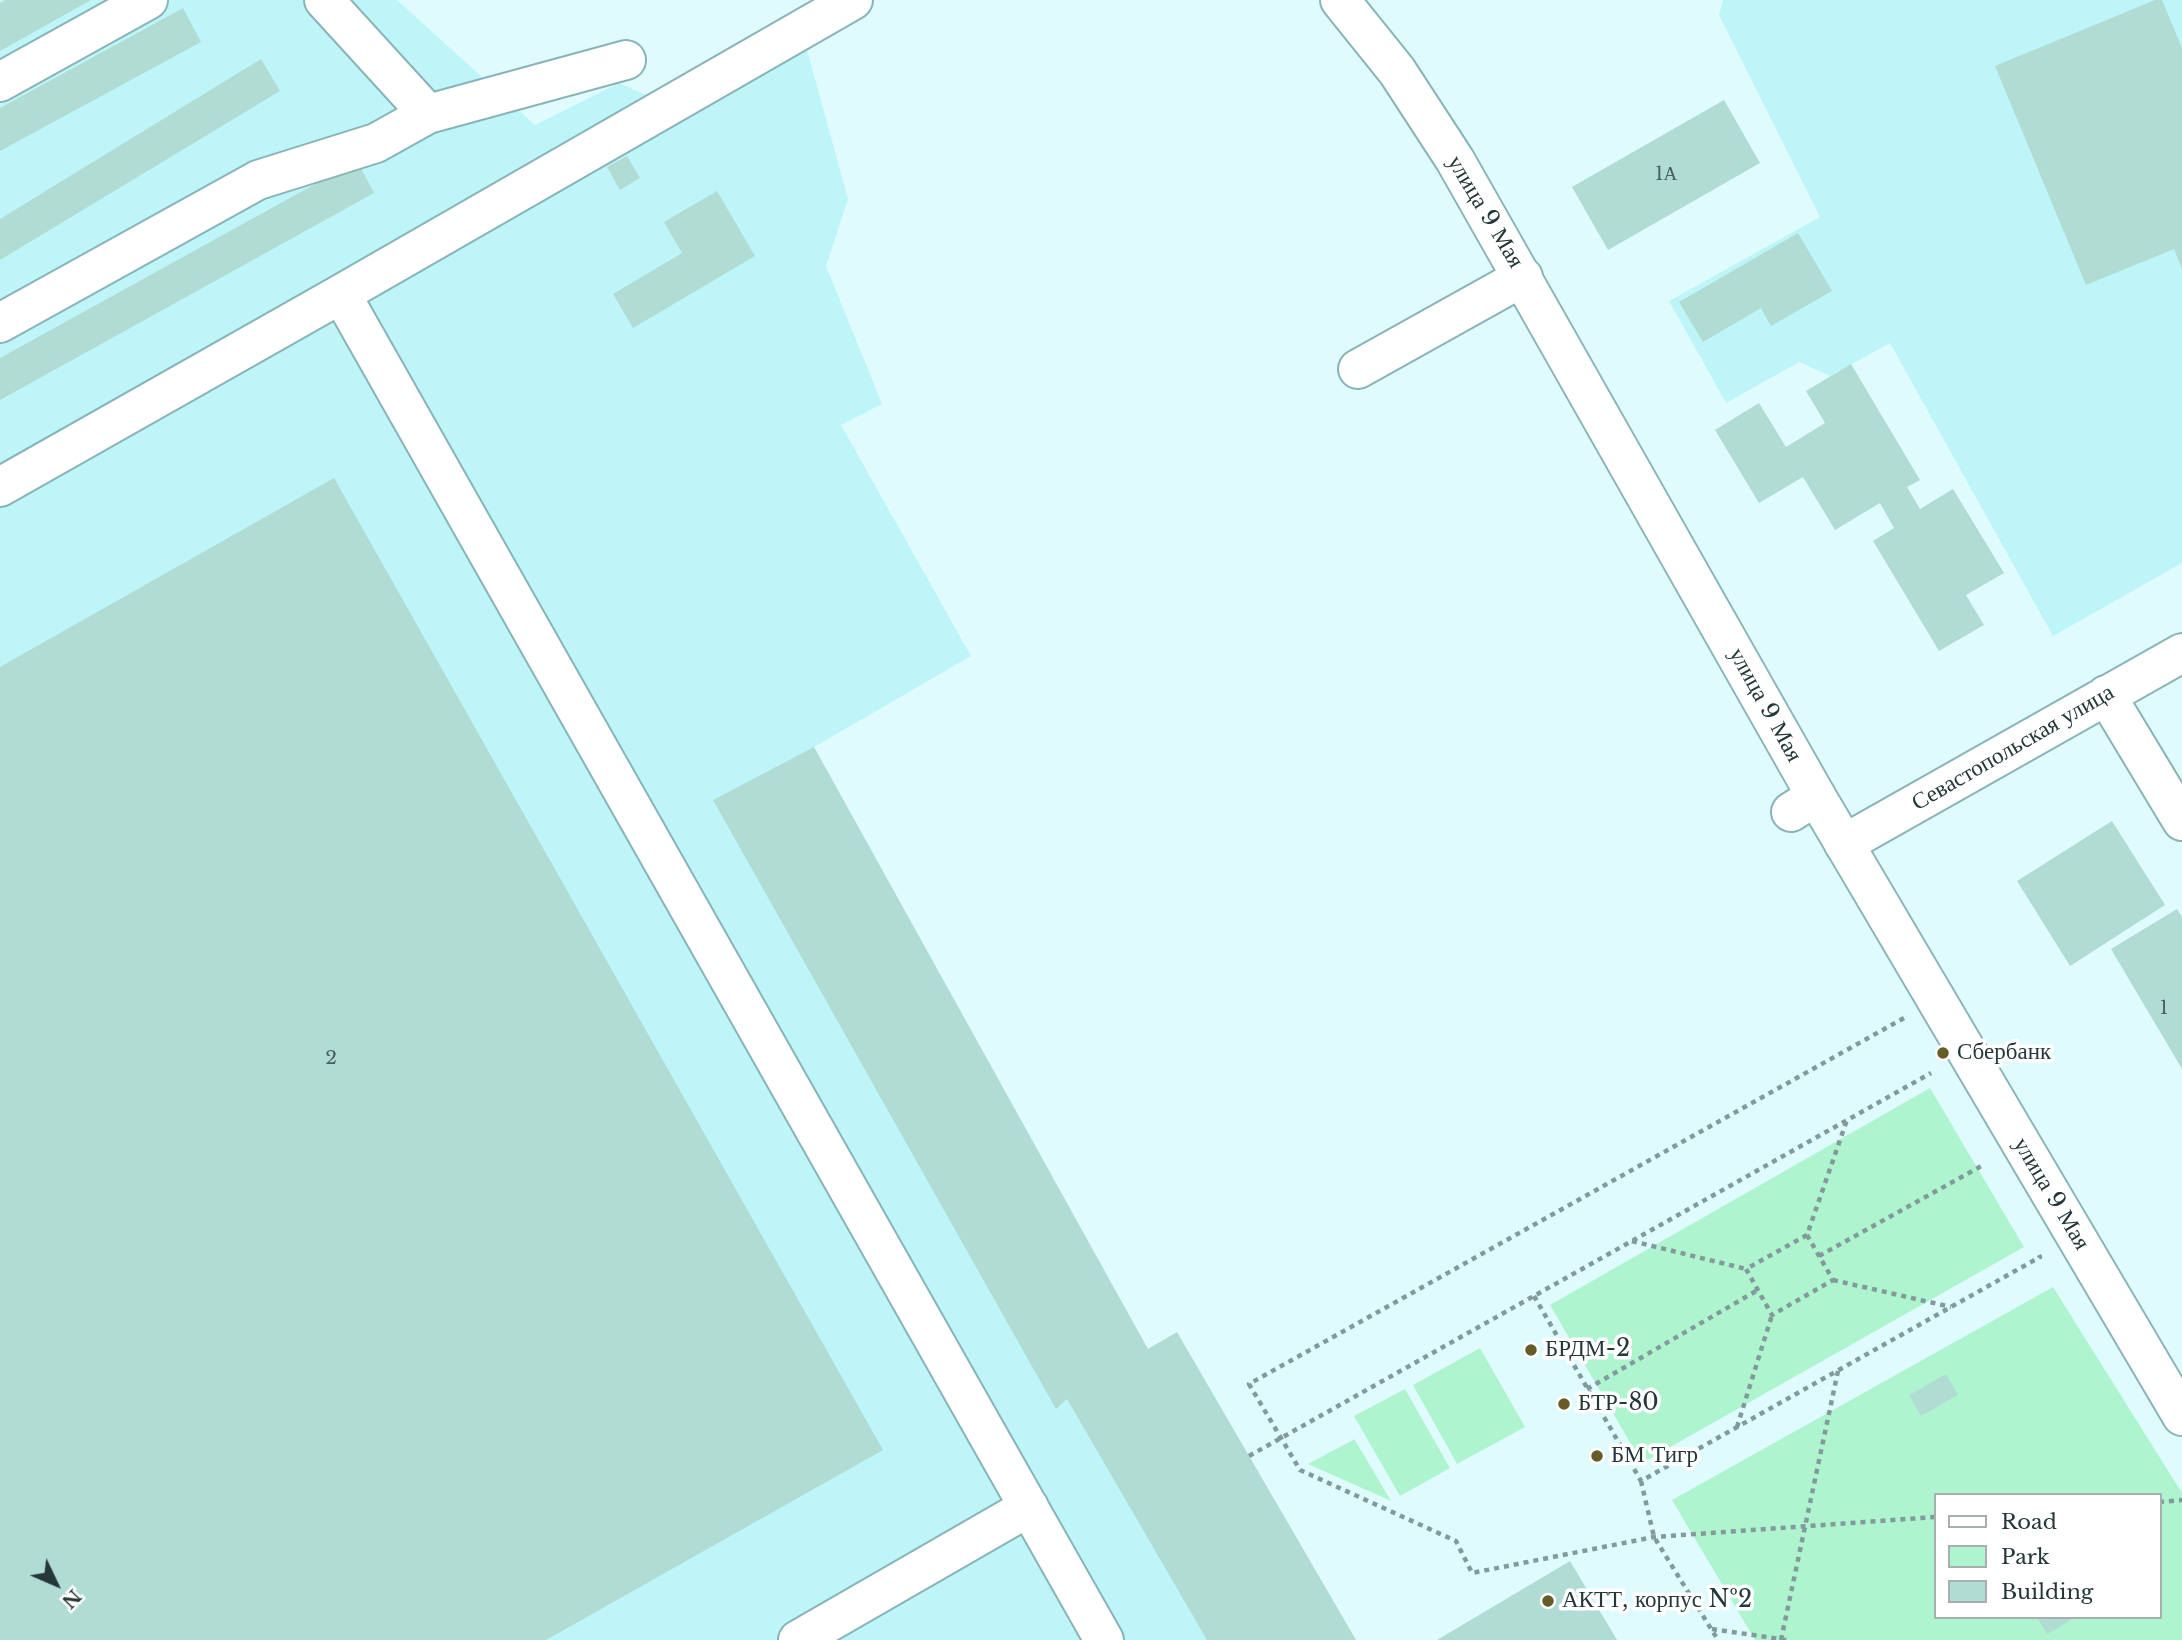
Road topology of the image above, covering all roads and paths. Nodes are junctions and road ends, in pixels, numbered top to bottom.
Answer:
1 (148, 0) edge
2 (324, 0) edge
3 (853, 0) edge
4 (1340, 0) edge
5 (626, 60) dead end
6 (0, 82) edge
7 (428, 114) junction
8 (1524, 277) junction
9 (341, 294) junction
10 (0, 323) edge
11 (1358, 369) dead end
12 (0, 487) edge
13 (2182, 653) edge
14 (2106, 695) junction
15 (2182, 821) edge
16 (1844, 844) junction
17 (1936, 1000) junction
18 (1937, 1083) dead end
19 (1847, 1118) junction
20 (1978, 1152) dead end
21 (1984, 1164) junction
22 (1992, 1175) dead end
23 (1807, 1235) junction
24 (1631, 1240) junction
25 (2033, 1246) dead end
26 (1819, 1256) junction
27 (1746, 1269) junction
28 (1833, 1280) junction
29 (1758, 1290) junction
30 (1534, 1296) junction
31 (1951, 1307) junction
32 (1772, 1315) junction
33 (1838, 1370) junction
34 (1587, 1389) junction
35 (2182, 1416) edge
36 (1737, 1427) junction
37 (1279, 1437) junction
38 (1249, 1456) dead end
39 (1641, 1481) junction
40 (2182, 1500) edge
41 (2161, 1502) edge
42 (1028, 1507) junction
43 (1934, 1517) edge
44 (1804, 1527) junction
45 (1654, 1537) junction
46 (1711, 1629) junction
47 (798, 1640) edge
48 (1104, 1640) edge
49 (1718, 1640) edge
50 (1781, 1640) edge
51 (1787, 1640) edge

1 - 6 main road
2 - 7 main road
3 - 9 main road
4 - 8 main road, улица 9 Мая
5 - 7 main road
7 - 10 main road
8 - 11 main road
8 - 16 main road, улица 9 Мая
9 - 12 main road
9 - 42 main road
13 - 14 main road, Севастопольская улица
14 - 15 main road
14 - 16 main road, Севастопольская улица
16 - 17 main road, улица 9 Мая
17 - 35 main road, улица 9 Мая
17 - 37 path
18 - 19 path
19 - 23 path
19 - 24 path
20 - 21 path
21 - 22 path
21 - 26 path
23 - 26 path
23 - 27 path
24 - 27 path
24 - 30 path
25 - 31 path
26 - 28 path
27 - 29 path
28 - 31 path
28 - 32 path
29 - 32 path
29 - 34 path
30 - 34 path
30 - 37 path
31 - 33 path
32 - 36 path
33 - 36 path
33 - 44 path
34 - 39 path
36 - 39 path
37 - 38 path
37 - 45 path
39 - 45 path
40 - 41 path
42 - 47 main road
42 - 48 main road
43 - 44 path
44 - 45 path
44 - 50 path
45 - 46 path
46 - 49 path
46 - 50 path
50 - 51 path

